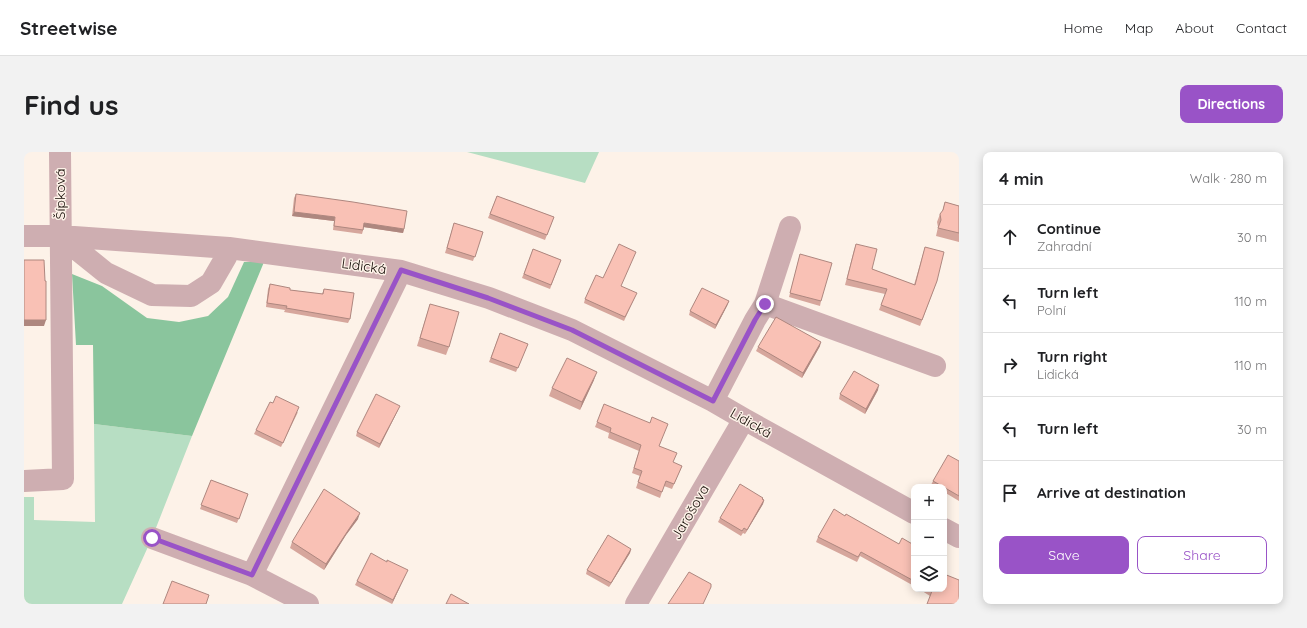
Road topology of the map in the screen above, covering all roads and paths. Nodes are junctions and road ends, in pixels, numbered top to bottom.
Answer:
1 (60, 152) edge
2 (790, 227) dead end
3 (24, 236) edge
4 (60, 236) junction
5 (229, 248) junction
6 (401, 270) junction
7 (765, 304) junction
8 (936, 366) dead end
9 (713, 401) junction
10 (744, 419) junction
11 (24, 481) edge
12 (911, 511) edge
13 (947, 531) edge
14 (959, 537) edge
15 (152, 538) dead end
16 (252, 575) junction
17 (308, 604) edge
18 (636, 604) edge

1 - 4 street, Šípková
2 - 7 street
3 - 4 street, Lidická
4 - 5 street, Lidická
4 - 5 street
4 - 11 street, Šípková
5 - 6 street, Lidická
6 - 9 street, Lidická
6 - 16 street
7 - 8 street
7 - 9 street
9 - 10 street, Lidická
10 - 12 street, Lidická
10 - 18 street, Jarošova
13 - 14 street
15 - 16 street
16 - 17 street

